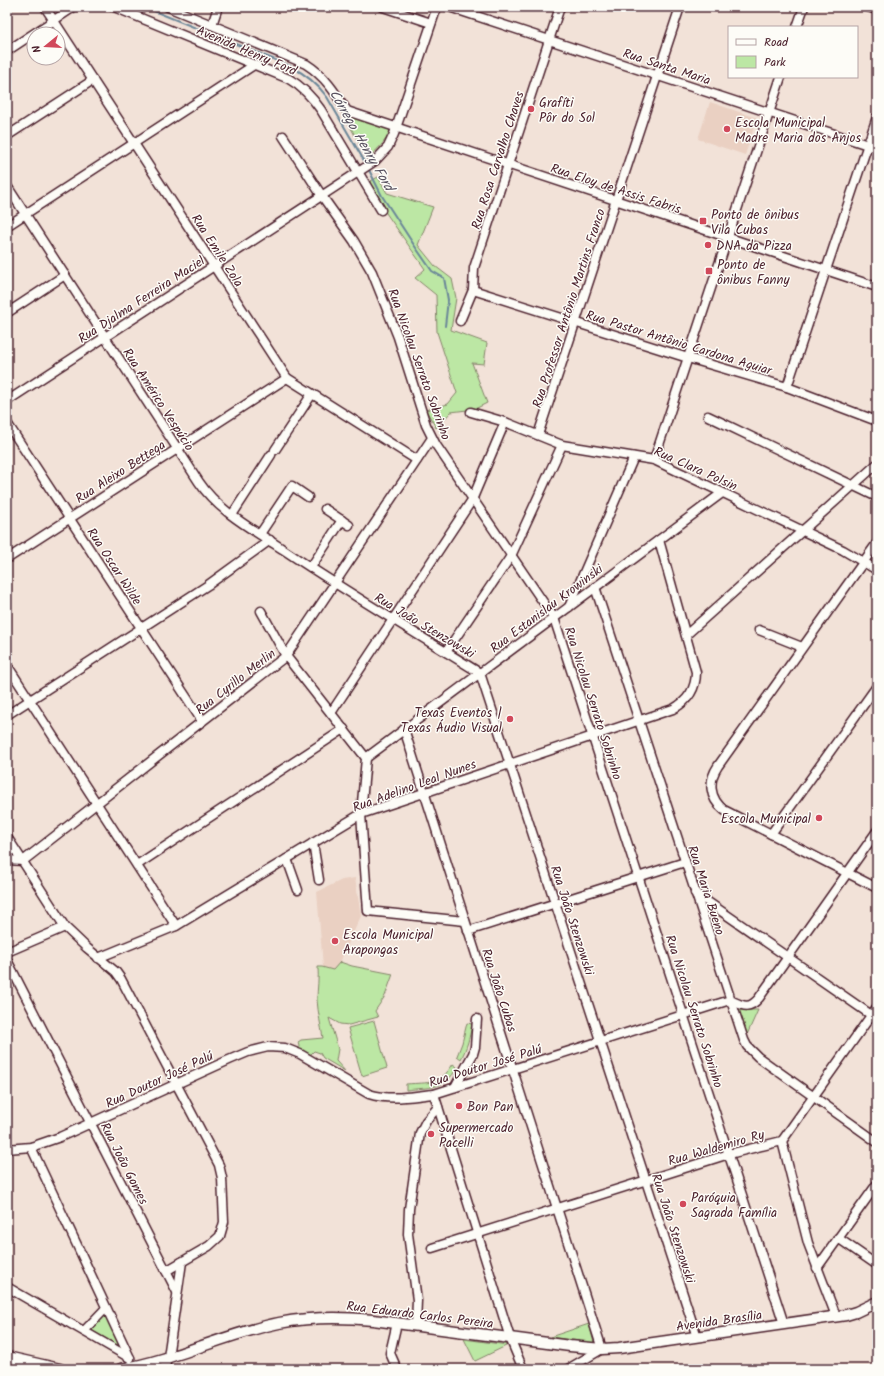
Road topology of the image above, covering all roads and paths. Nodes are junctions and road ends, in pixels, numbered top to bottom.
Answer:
1 (45, 7) edge
2 (74, 7) edge
3 (114, 7) edge
4 (168, 7) edge
5 (218, 7) edge
6 (383, 7) edge
7 (437, 7) edge
8 (448, 7) edge
9 (560, 7) edge
10 (680, 7) edge
11 (804, 7) edge
12 (868, 7) edge
13 (877, 10) edge
14 (54, 20) junction
15 (431, 23) junction
16 (212, 25) junction
17 (798, 26) edge
18 (549, 40) junction
19 (7, 51) edge
20 (254, 65) junction
21 (657, 76) junction
22 (781, 78) edge
23 (93, 80) junction
24 (346, 111) joint
25 (769, 113) junction
26 (877, 117) edge
27 (397, 128) junction
28 (7, 136) edge
29 (283, 136) dead end
30 (134, 143) junction
31 (868, 145) junction
32 (877, 148) edge
33 (508, 165) junction
34 (364, 168) junction
35 (7, 186) edge
36 (322, 196) junction
37 (616, 201) junction
38 (382, 210) dead end
39 (25, 214) junction
40 (7, 226) edge
41 (728, 238) junction
42 (214, 266) junction
43 (826, 270) junction
44 (65, 275) junction
45 (877, 287) edge
46 (472, 290) junction
47 (7, 313) edge
48 (460, 320) dead end
49 (576, 323) junction
50 (105, 337) junction
51 (688, 358) junction
52 (287, 378) junction
53 (787, 387) junction
54 (312, 394) junction
55 (7, 401) edge
56 (471, 412) dead end
57 (708, 416) dead end
58 (877, 421) edge
59 (505, 422) junction
60 (7, 423) edge
61 (538, 435) junction
62 (432, 438) junction
63 (562, 445) junction
64 (177, 449) junction
65 (634, 457) junction
66 (417, 460) junction
67 (654, 460) junction
68 (877, 464) edge
69 (853, 486) junction
70 (722, 493) junction
71 (308, 497) dead end
72 (877, 498) edge
73 (472, 500) junction
74 (325, 509) dead end
75 (232, 515) junction
76 (70, 518) junction
77 (342, 520) junction
78 (349, 526) dead end
79 (802, 531) junction
80 (260, 534) junction
81 (270, 540) junction
82 (659, 540) junction
83 (877, 543) edge
84 (511, 556) junction
85 (7, 559) edge
86 (864, 562) junction
87 (311, 568) junction
88 (877, 570) edge
89 (334, 584) junction
90 (595, 587) junction
91 (568, 607) junction
92 (261, 611) dead end
93 (554, 618) junction
94 (393, 619) junction
95 (142, 628) junction
96 (759, 630) dead end
97 (686, 635) junction
98 (802, 647) junction
99 (446, 652) junction
100 (286, 656) junction
101 (7, 665) edge
102 (480, 672) junction
103 (877, 686) edge
104 (30, 700) junction
105 (331, 713) junction
106 (7, 715) edge
107 (202, 721) junction
108 (639, 721) junction
109 (344, 730) junction
110 (404, 730) junction
111 (592, 736) junction
112 (366, 758) junction
113 (510, 764) junction
114 (424, 793) junction
115 (97, 803) junction
116 (361, 814) junction
117 (877, 831) edge
118 (771, 834) junction
119 (7, 837) edge
120 (313, 843) junction
121 (287, 859) junction
122 (7, 860) edge
123 (23, 861) junction
124 (685, 862) junction
125 (137, 865) junction
126 (847, 873) junction
127 (638, 877) junction
128 (319, 880) dead end
129 (877, 888) edge
130 (298, 890) dead end
131 (695, 893) junction
132 (556, 903) junction
133 (465, 921) junction
134 (176, 926) junction
135 (65, 927) junction
136 (468, 931) junction
137 (7, 952) edge
138 (788, 957) junction
139 (98, 958) junction
140 (7, 960) edge
141 (730, 1000) junction
142 (877, 1007) edge
143 (684, 1015) junction
144 (874, 1017) edge
145 (477, 1019) dead end
146 (600, 1042) junction
147 (512, 1069) junction
148 (177, 1084) junction
149 (455, 1088) junction
150 (434, 1094) junction
151 (813, 1096) junction
152 (438, 1107) junction
153 (91, 1124) junction
154 (782, 1141) junction
155 (877, 1142) edge
156 (31, 1147) junction
157 (7, 1149) edge
158 (729, 1154) junction
159 (646, 1180) junction
160 (877, 1184) edge
161 (557, 1208) junction
162 (478, 1234) junction
163 (838, 1238) junction
164 (432, 1248) dead end
165 (182, 1262) junction
166 (877, 1265) edge
167 (817, 1268) junction
168 (166, 1271) junction
169 (7, 1286) edge
170 (177, 1292) junction
171 (877, 1302) edge
172 (106, 1308) junction
173 (836, 1316) junction
174 (397, 1322) junction
175 (784, 1324) junction
176 (416, 1325) junction
177 (84, 1331) junction
178 (696, 1337) junction
179 (510, 1338) junction
180 (602, 1349) junction
181 (7, 1357) edge
182 (168, 1357) junction
183 (130, 1358) junction
184 (138, 1367) edge
185 (60, 1369) edge
186 (121, 1369) edge
187 (164, 1369) edge
188 (397, 1369) edge
189 (524, 1369) edge
190 (568, 1369) edge

1 - 14 street, Rua Emile Zola
2 - 14 street
3 - 20 street, Avenida Henry Ford
4 - 16 street, Avenida Henry Ford
5 - 16 street
6 - 15 street
7 - 15 street, Rua Djalma Ferreira Maciel
8 - 18 street, Rua Santa Maria
9 - 18 street, Rua Rosa Carvalho Chaves
10 - 21 street, Rua Professor Antônio Martins Franco
11 - 17 street
12 - 13 street
14 - 19 street
14 - 23 street, Rua Emile Zola
15 - 27 street, Rua Djalma Ferreira Maciel
16 - 24 street, Avenida Henry Ford
18 - 21 street, Rua Santa Maria
18 - 33 street, Rua Rosa Carvalho Chaves
20 - 30 street
20 - 34 street, Avenida Henry Ford
21 - 25 street, Rua Santa Maria
21 - 37 street, Rua Professor Antônio Martins Franco
22 - 25 street
23 - 28 street
23 - 30 street, Rua Emile Zola
24 - 27 street, Rua Eloy de Assis Fabris
25 - 31 street, Rua Santa Maria
25 - 41 street
26 - 31 street
27 - 33 street, Rua Eloy de Assis Fabris
27 - 34 street, Rua Djalma Ferreira Maciel
29 - 36 street, Rua Nicolau Serrato Sobrinho
30 - 39 street
30 - 42 street, Rua Emile Zola
31 - 32 street, Rua Santa Maria
31 - 43 street
33 - 37 street, Rua Eloy de Assis Fabris
33 - 46 street, Rua Rosa Carvalho Chaves
34 - 36 street, Rua Djalma Ferreira Maciel
34 - 38 street, Avenida Henry Ford
35 - 39 street, Rua Américo Vespúcio
36 - 42 street, Rua Djalma Ferreira Maciel
36 - 62 street, Rua Nicolau Serrato Sobrinho
37 - 41 street, Rua Eloy de Assis Fabris
37 - 49 street, Rua Professor Antônio Martins Franco
39 - 40 street
39 - 44 street, Rua Américo Vespúcio
41 - 43 street, Rua Eloy de Assis Fabris
41 - 51 street
42 - 50 street, Rua Djalma Ferreira Maciel
42 - 52 street, Rua Emile Zola
43 - 45 street, Rua Eloy de Assis Fabris
43 - 53 street
44 - 47 street
44 - 50 street, Rua Américo Vespúcio
46 - 48 street, Rua Rosa Carvalho Chaves
46 - 49 street, Rua Pastor Antônio Cardona Aguiar
49 - 51 street, Rua Pastor Antônio Cardona Aguiar
49 - 61 street, Rua Professor Antônio Martins Franco
50 - 55 street, Rua Djalma Ferreira Maciel
50 - 64 street, Rua Américo Vespúcio
51 - 53 street, Rua Pastor Antônio Cardona Aguiar
51 - 67 street
52 - 54 street, Rua Emile Zola
52 - 64 street, Rua Aleixo Bettega
53 - 58 street, Rua Pastor Antônio Cardona Aguiar
54 - 66 street, Rua Emile Zola
54 - 75 street
56 - 59 street, Rua Clara Polsin
57 - 69 street
59 - 61 street, Rua Clara Polsin
59 - 73 street
60 - 76 street, Rua Oscar Wilde
61 - 63 street, Rua Clara Polsin
62 - 66 street, Rua Cyrillo Merlin
62 - 73 street, Rua Nicolau Serrato Sobrinho
63 - 65 street, Rua Clara Polsin
63 - 84 street
64 - 75 street, Rua Américo Vespúcio
64 - 76 street, Rua Aleixo Bettega
65 - 67 street, Rua Clara Polsin
65 - 91 street
66 - 89 street, Rua Cyrillo Merlin
67 - 70 street, Rua Clara Polsin
68 - 69 street
69 - 72 street
69 - 79 street
70 - 79 street, Rua Clara Polsin
70 - 82 street, Rua Estanislau Krowinski
71 - 80 street
73 - 84 street, Rua Nicolau Serrato Sobrinho
73 - 94 street
74 - 77 street
75 - 80 street, Rua Américo Vespúcio
76 - 85 street, Rua Aleixo Bettega
76 - 95 street, Rua Oscar Wilde
77 - 78 street
77 - 87 street
79 - 86 street, Rua Clara Polsin
79 - 97 street
80 - 81 street, Rua Américo Vespúcio
81 - 87 street, Rua Américo Vespúcio
81 - 95 street
82 - 90 street, Rua Estanislau Krowinski
82 - 97 street
83 - 86 street
84 - 93 street, Rua Nicolau Serrato Sobrinho
84 - 99 street
86 - 88 street, Rua Clara Polsin
86 - 98 street
87 - 89 street, Rua Américo Vespúcio
89 - 94 street, Rua João Stenzowski
89 - 100 street, Rua Cyrillo Merlin
90 - 91 street, Rua Estanislau Krowinski
90 - 108 street, Rua Maria Bueno
91 - 93 street, Rua Estanislau Krowinski
92 - 100 street
93 - 102 street, Rua Estanislau Krowinski
93 - 111 street, Rua Nicolau Serrato Sobrinho
94 - 99 street, Rua João Stenzowski
94 - 105 street
95 - 104 street
95 - 107 street, Rua Oscar Wilde
96 - 98 street
97 - 108 street, Rua Adelino Leal Nunes
98 - 118 street
99 - 102 street, Rua João Stenzowski
100 - 105 street
100 - 107 street, Rua Cyrillo Merlin
101 - 104 street
102 - 110 street, Rua Estanislau Krowinski
102 - 113 street, Rua João Stenzowski
103 - 118 street
104 - 106 street
104 - 115 street
105 - 109 street
107 - 115 street, Rua Cyrillo Merlin
108 - 111 street, Rua Adelino Leal Nunes
108 - 124 street, Rua Maria Bueno
109 - 112 street
109 - 125 street
110 - 112 street, Rua Estanislau Krowinski
110 - 114 street, Rua João Cubas
111 - 113 street, Rua Adelino Leal Nunes
111 - 127 street, Rua Nicolau Serrato Sobrinho
112 - 116 street
113 - 114 street, Rua Adelino Leal Nunes
113 - 132 street, Rua João Stenzowski
114 - 116 street, Rua Adelino Leal Nunes
114 - 133 street, Rua João Cubas
115 - 123 street, Rua Cyrillo Merlin
115 - 125 street
116 - 120 street, Rua Adelino Leal Nunes
116 - 133 street
117 - 126 street
118 - 126 street
119 - 123 street
120 - 121 street, Rua Adelino Leal Nunes
120 - 128 street
121 - 130 street
121 - 134 street, Rua Adelino Leal Nunes
122 - 123 street
123 - 135 street
124 - 127 street
124 - 131 street, Rua Maria Bueno
125 - 134 street
126 - 129 street
126 - 138 street
127 - 132 street
127 - 143 street, Rua Nicolau Serrato Sobrinho
131 - 138 street
131 - 141 street, Rua Maria Bueno
132 - 136 street
132 - 146 street, Rua João Stenzowski
133 - 136 street, Rua João Cubas
134 - 139 street, Rua Adelino Leal Nunes
135 - 137 street
135 - 139 street
136 - 147 street, Rua João Cubas
138 - 141 street
138 - 144 street
139 - 148 street
140 - 153 street, Rua João Gomes
141 - 143 street, Rua Doutor José Palú
141 - 151 street, Rua Maria Bueno
142 - 144 street, Rua Waldemiro Ry
143 - 146 street, Rua Doutor José Palú
143 - 158 street, Rua Nicolau Serrato Sobrinho
144 - 151 street, Rua Waldemiro Ry
145 - 149 street
146 - 147 street, Rua Doutor José Palú
146 - 159 street, Rua João Stenzowski
147 - 149 street, Rua Doutor José Palú
147 - 161 street, Rua João Cubas
148 - 150 street, Rua Doutor José Palú
148 - 153 street, Rua Doutor José Palú
148 - 165 street
149 - 150 street, Rua Doutor José Palú
150 - 152 street
151 - 154 street, Rua Waldemiro Ry
151 - 155 street, Rua Maria Bueno
152 - 162 street
152 - 176 street
153 - 156 street, Rua Doutor José Palú
153 - 168 street, Rua João Gomes
154 - 158 street, Rua Waldemiro Ry
154 - 167 street
156 - 157 street, Rua Doutor José Palú
156 - 172 street
158 - 159 street, Rua Waldemiro Ry
158 - 175 street, Rua Nicolau Serrato Sobrinho
159 - 161 street, Rua Waldemiro Ry
159 - 178 street, Rua João Stenzowski
160 - 163 street
161 - 162 street, Rua Waldemiro Ry
161 - 180 street, Rua João Cubas
162 - 164 street, Rua Waldemiro Ry
162 - 179 street
163 - 166 street
163 - 167 street
165 - 168 street
165 - 170 street
167 - 173 street
168 - 170 street, Rua João Gomes
169 - 177 street
170 - 182 street
171 - 173 main road, Avenida Brasília
172 - 177 street
172 - 183 street
173 - 175 main road, Avenida Brasília
174 - 176 main road, Rua Eduardo Carlos Pereira
174 - 182 main road, Rua Eduardo Carlos Pereira
174 - 188 street
175 - 178 main road, Avenida Brasília
176 - 179 main road, Rua Eduardo Carlos Pereira
177 - 183 street
178 - 180 main road, Avenida Brasília
179 - 180 main road, Rua Eduardo Carlos Pereira
179 - 189 street
180 - 190 street, Avenida Brasília
181 - 185 main road
182 - 184 main road, Rua Eduardo Carlos Pereira
182 - 187 street
183 - 184 street
184 - 186 main road, Rua Eduardo Carlos Pereira

